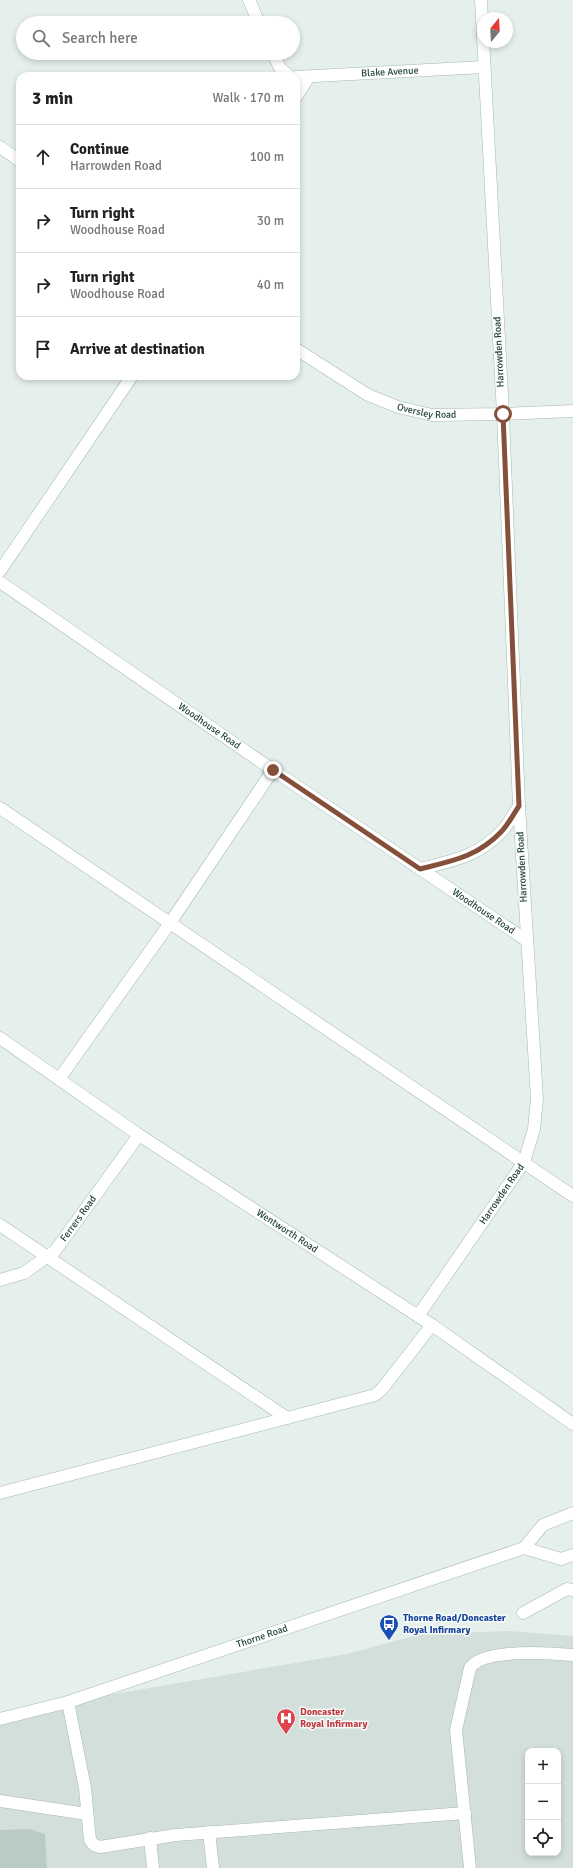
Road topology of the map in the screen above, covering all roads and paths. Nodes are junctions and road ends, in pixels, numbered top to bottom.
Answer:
1 (249, 0) edge
2 (481, 0) edge
3 (256, 16) edge
4 (276, 60) edge
5 (484, 67) junction
6 (284, 72) edge
7 (302, 78) edge
8 (0, 147) edge
9 (16, 158) edge
10 (300, 352) edge
11 (129, 380) edge
12 (573, 411) edge
13 (503, 414) junction
14 (0, 571) edge
15 (0, 582) edge
16 (273, 770) junction
17 (519, 806) junction
18 (0, 808) edge
19 (420, 869) junction
20 (170, 923) junction
21 (526, 940) junction
22 (0, 1038) edge
23 (59, 1079) junction
24 (139, 1135) junction
25 (524, 1162) junction
26 (573, 1196) edge
27 (0, 1225) edge
28 (48, 1257) junction
29 (0, 1280) edge
30 (418, 1316) junction
31 (432, 1325) junction
32 (287, 1418) junction
33 (573, 1424) edge
34 (0, 1493) edge
35 (573, 1513) edge
36 (524, 1548) junction
37 (573, 1555) edge
38 (573, 1590) edge
39 (524, 1613) dead end
40 (573, 1654) edge
41 (68, 1702) junction
42 (0, 1720) edge
43 (0, 1801) edge
44 (87, 1814) junction
45 (465, 1814) junction
46 (209, 1832) junction
47 (150, 1838) junction
48 (153, 1868) edge
49 (213, 1868) edge
50 (470, 1868) edge

1 - 3 street
2 - 5 street, Harrowden Road
4 - 6 street
5 - 7 street, Blake Avenue
5 - 13 street, Harrowden Road
8 - 9 street
10 - 13 street, Oversley Road
11 - 14 street
12 - 13 street, Oversley Road
13 - 17 street, Harrowden Road
15 - 16 street, Woodhouse Road
16 - 19 street, Woodhouse Road
16 - 20 street
17 - 19 street
17 - 21 street, Harrowden Road
18 - 20 street
19 - 21 street, Woodhouse Road
20 - 23 street
20 - 25 street
21 - 25 street, Harrowden Road
22 - 23 street, Wentworth Road
23 - 24 street, Wentworth Road
24 - 28 street, Ferrers Road
24 - 30 street, Wentworth Road
25 - 26 street
25 - 30 street, Harrowden Road
27 - 28 street
28 - 29 street, Ferrers Road
28 - 32 street
30 - 31 street, Wentworth Road
31 - 32 street
31 - 33 street, Wentworth Road
32 - 34 street
35 - 36 street
36 - 37 street
36 - 41 street, Thorne Road
38 - 39 street
40 - 45 street
41 - 42 street, Thorne Road
41 - 44 street
43 - 44 street
44 - 47 street
45 - 46 street
45 - 50 street
46 - 47 street
46 - 49 street
47 - 48 street

